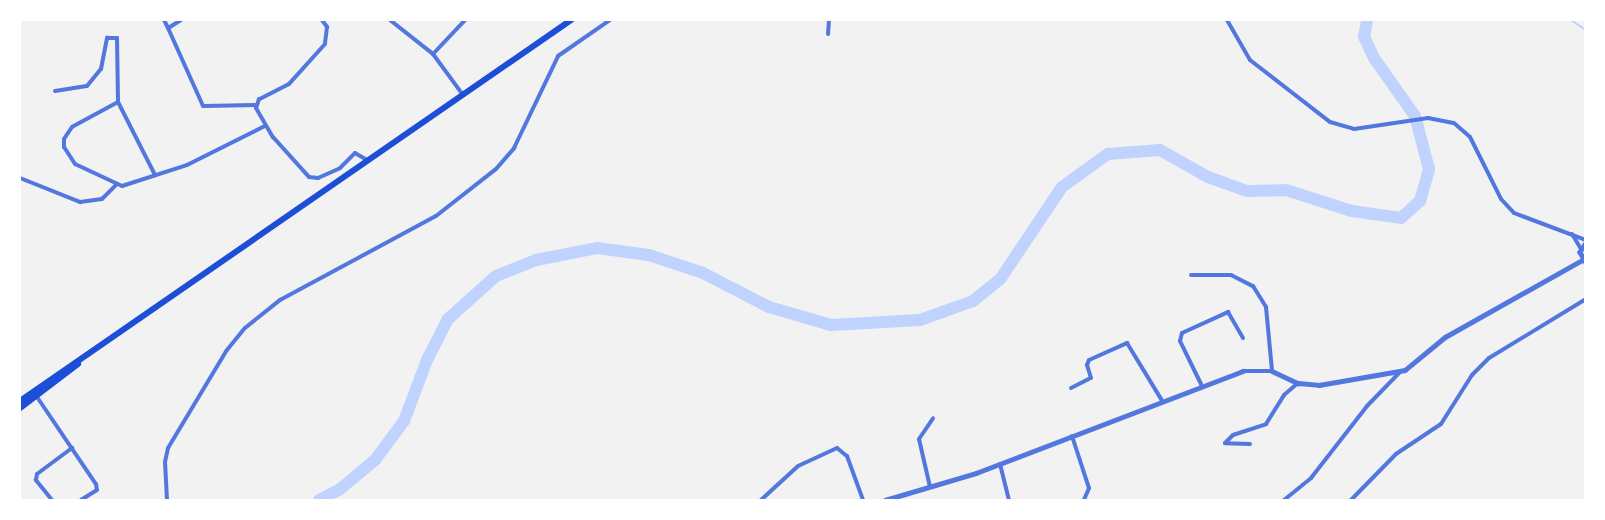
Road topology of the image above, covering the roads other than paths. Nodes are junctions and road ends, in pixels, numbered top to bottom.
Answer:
1 (164, 20) edge
2 (181, 20) edge
3 (322, 20) edge
4 (390, 20) edge
5 (402, 20) edge
6 (465, 20) edge
7 (571, 20) edge
8 (610, 20) edge
9 (829, 20) edge
10 (1227, 20) edge
11 (397, 24) junction
12 (168, 28) junction
13 (828, 34) dead end
14 (433, 54) junction
15 (55, 91) dead end
16 (463, 94) junction
17 (118, 102) junction
18 (256, 105) junction
19 (265, 126) junction
20 (367, 160) junction
21 (155, 175) junction
22 (20, 178) edge
23 (117, 183) junction
24 (1569, 232) junction
25 (1586, 242) edge
26 (1581, 249) junction
27 (1584, 261) edge
28 (1191, 275) dead end
29 (1586, 299) edge
30 (1243, 338) dead end
31 (1272, 371) junction
32 (1401, 371) junction
33 (1298, 383) junction
34 (1201, 384) junction
35 (1071, 388) dead end
36 (35, 394) junction
37 (1161, 399) junction
38 (20, 401) edge
39 (20, 408) edge
40 (933, 418) dead end
41 (1072, 436) junction
42 (1250, 444) dead end
43 (72, 448) junction
44 (1000, 464) junction
45 (931, 488) junction
46 (52, 501) edge
47 (81, 501) edge
48 (167, 501) edge
49 (761, 501) edge
50 (863, 501) edge
51 (885, 501) edge
52 (1009, 501) edge
53 (1084, 501) edge
54 (1284, 501) edge
55 (1351, 501) edge

1 - 12 street
2 - 12 street
3 - 18 street
4 - 11 street
5 - 11 street
6 - 14 street
7 - 16 main road
8 - 48 street
9 - 13 street
10 - 24 street
11 - 14 street
12 - 18 street
14 - 16 street
15 - 17 street
16 - 20 main road
17 - 21 street
17 - 23 street
18 - 19 street
19 - 20 street
19 - 21 street
20 - 36 main road
21 - 23 street
22 - 23 street
24 - 25 street
24 - 26 street
25 - 26 street
26 - 27 street
27 - 32 street
28 - 31 street
29 - 55 street
30 - 34 street
31 - 33 street
31 - 34 street
32 - 33 street
32 - 54 street
33 - 42 street
34 - 37 street
35 - 37 street
36 - 38 main road
36 - 39 main road
36 - 43 street
37 - 41 street
40 - 45 street
41 - 44 street
41 - 53 street
43 - 46 street
43 - 47 street
44 - 45 street
44 - 52 street
45 - 51 street
49 - 50 street

